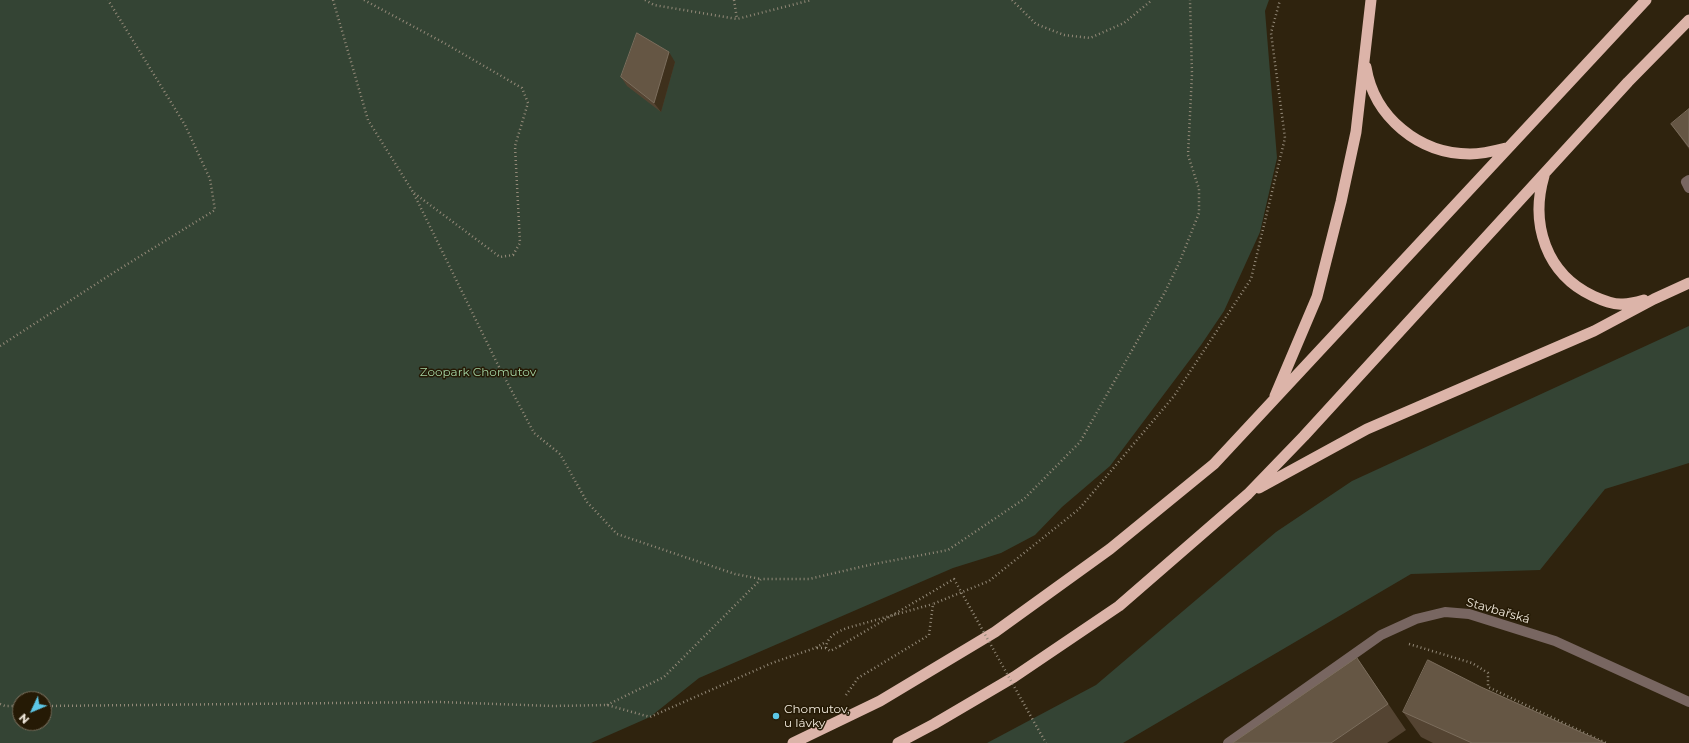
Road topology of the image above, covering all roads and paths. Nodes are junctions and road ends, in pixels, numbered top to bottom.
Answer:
1 (108, 0) edge
2 (333, 0) edge
3 (364, 0) edge
4 (645, 0) edge
5 (734, 0) edge
6 (811, 0) edge
7 (1012, 0) edge
8 (1152, 0) edge
9 (1190, 0) edge
10 (1280, 0) edge
11 (1371, 0) edge
12 (1646, 0) edge
13 (737, 19) junction
14 (1689, 20) edge
15 (1365, 56) junction
16 (1507, 148) junction
17 (1546, 172) junction
18 (1689, 180) edge
19 (1689, 188) edge
20 (413, 192) junction
21 (1689, 283) edge
22 (1654, 299) junction
23 (0, 346) edge
24 (1271, 404) junction
25 (1248, 494) junction
26 (761, 579) junction
27 (933, 604) junction
28 (1381, 635) junction
29 (826, 642) junction
30 (815, 648) junction
31 (826, 648) junction
32 (845, 696) dead end
33 (1689, 702) edge
34 (0, 704) edge
35 (607, 705) junction
36 (12, 706) edge
37 (52, 706) edge
38 (793, 743) edge
39 (898, 743) edge
40 (1046, 743) edge
41 (1228, 743) edge
42 (1606, 743) edge

1 - 23 path
2 - 20 path
3 - 20 path
4 - 13 path
5 - 13 path
6 - 13 path
7 - 8 path
9 - 26 path
10 - 27 path
11 - 15 highway
12 - 16 highway
14 - 17 highway
15 - 16 highway
15 - 24 highway
16 - 24 highway
17 - 22 highway
17 - 25 highway
18 - 19 street
20 - 26 path
21 - 22 highway
22 - 25 highway
24 - 38 highway
25 - 39 highway
26 - 35 path
27 - 29 path
27 - 32 path
28 - 33 street, Stavbařská
28 - 41 street, Stavbařská
28 - 42 path
29 - 30 path
29 - 31 path
30 - 31 path
30 - 35 path
31 - 40 path, bridge
34 - 36 path
35 - 37 path

